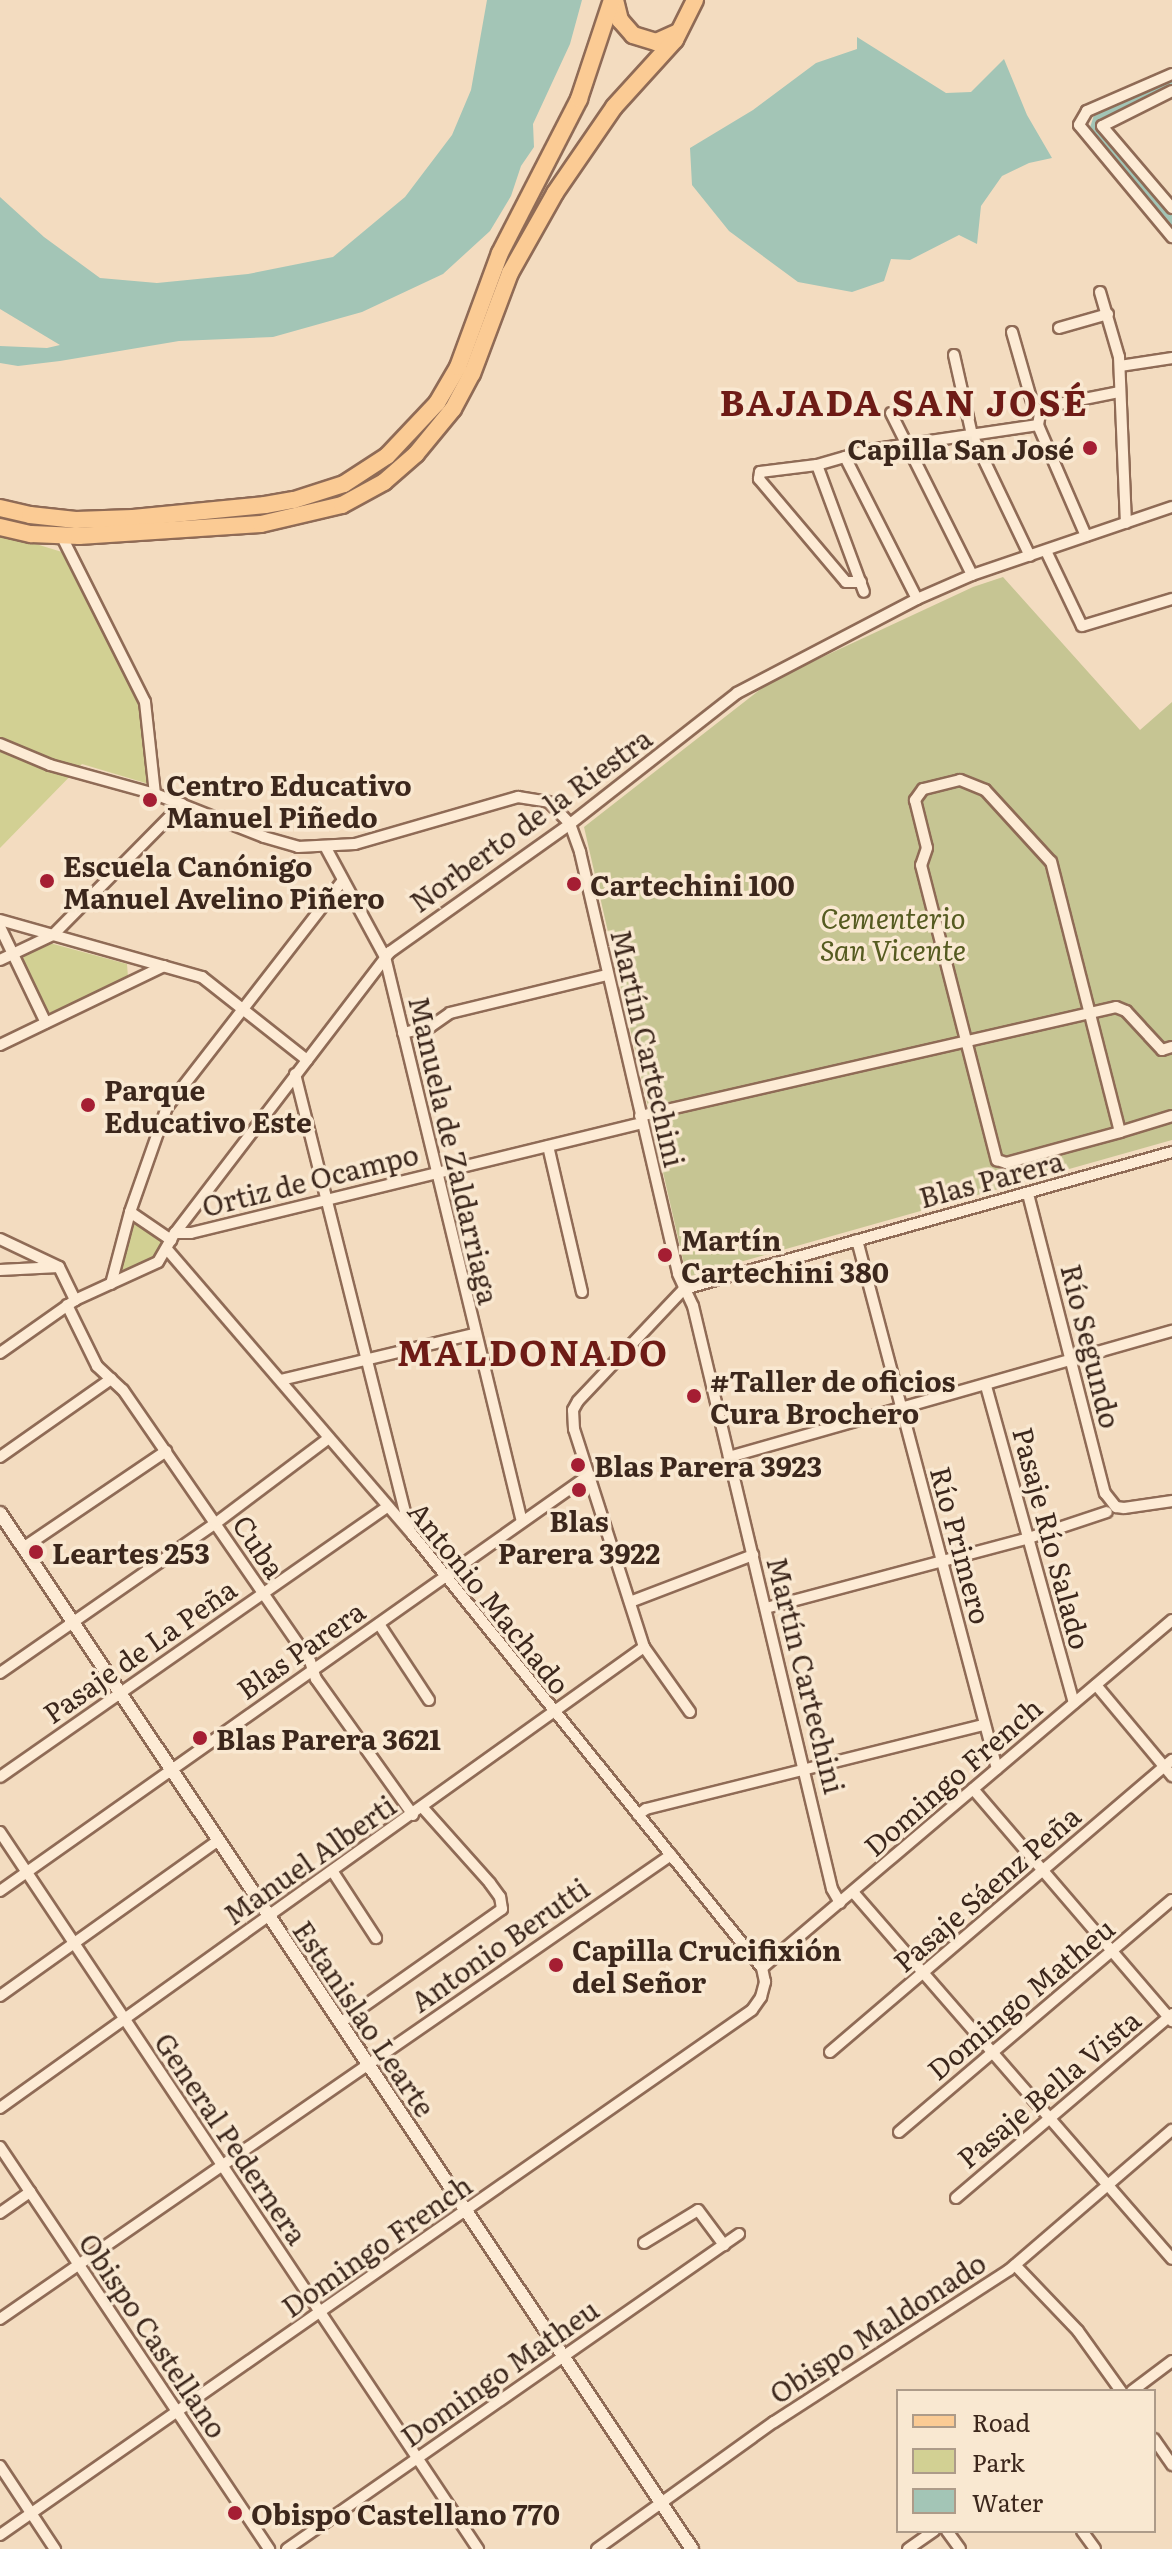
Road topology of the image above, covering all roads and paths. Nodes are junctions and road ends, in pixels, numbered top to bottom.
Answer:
1 (614, 0) edge
2 (695, 0) edge
3 (685, 23) junction
4 (1172, 74) edge
5 (1172, 91) edge
6 (1172, 208) edge
7 (1172, 237) edge
8 (1100, 292) dead end
9 (1108, 314) junction
10 (1059, 328) dead end
11 (1012, 332) dead end
12 (954, 355) dead end
13 (1172, 358) edge
14 (1120, 366) junction
15 (1119, 392) junction
16 (891, 413) dead end
17 (1039, 420) junction
18 (972, 435) junction
19 (907, 445) junction
20 (845, 457) junction
21 (817, 465) junction
22 (1172, 507) edge
23 (0, 508) edge
24 (1126, 523) junction
25 (0, 527) edge
26 (59, 527) junction
27 (1086, 536) junction
28 (1046, 551) junction
29 (1030, 556) junction
30 (972, 575) junction
31 (917, 599) junction
32 (1172, 599) edge
33 (0, 744) edge
34 (155, 794) junction
35 (182, 804) junction
36 (570, 824) junction
37 (326, 848) junction
38 (343, 880) junction
39 (0, 920) edge
40 (0, 927) edge
41 (53, 935) junction
42 (13, 953) junction
43 (385, 957) junction
44 (0, 960) edge
45 (164, 966) junction
46 (607, 975) junction
47 (243, 1007) junction
48 (1090, 1014) junction
49 (46, 1023) junction
50 (403, 1033) junction
51 (966, 1044) junction
52 (0, 1045) edge
53 (1172, 1047) edge
54 (307, 1060) junction
55 (295, 1074) junction
56 (1172, 1116) edge
57 (641, 1120) junction
58 (1120, 1132) junction
59 (548, 1146) junction
60 (1171, 1156) edge
61 (437, 1173) junction
62 (1028, 1194) junction
63 (327, 1199) junction
64 (130, 1212) junction
65 (0, 1239) edge
66 (857, 1240) junction
67 (171, 1241) junction
68 (59, 1267) junction
69 (0, 1270) edge
70 (111, 1284) junction
71 (684, 1289) junction
72 (582, 1292) dead end
73 (71, 1302) junction
74 (1172, 1331) edge
75 (474, 1334) junction
76 (0, 1353) edge
77 (366, 1360) junction
78 (1071, 1360) junction
79 (111, 1379) junction
80 (281, 1380) junction
81 (986, 1386) junction
82 (901, 1410) junction
83 (329, 1438) junction
84 (166, 1451) junction
85 (0, 1457) edge
86 (729, 1457) junction
87 (589, 1475) junction
88 (1172, 1501) edge
89 (385, 1508) junction
90 (1112, 1509) junction
91 (0, 1513) edge
92 (522, 1522) junction
93 (216, 1523) junction
94 (412, 1534) junction
95 (1026, 1539) junction
96 (23, 1548) junction
97 (753, 1555) junction
98 (940, 1560) junction
99 (445, 1577) junction
100 (263, 1593) junction
101 (630, 1602) junction
102 (766, 1608) junction
103 (1172, 1620) edge
104 (72, 1623) junction
105 (379, 1624) junction
106 (644, 1647) junction
107 (313, 1668) junction
108 (0, 1673) edge
109 (1096, 1685) junction
110 (120, 1693) junction
111 (429, 1700) dead end
112 (1074, 1703) junction
113 (690, 1712) dead end
114 (554, 1713) junction
115 (984, 1725) junction
116 (1169, 1767) edge
117 (997, 1769) junction
118 (170, 1770) junction
119 (807, 1772) junction
120 (0, 1777) edge
121 (973, 1789) junction
122 (423, 1808) junction
123 (413, 1815) junction
124 (638, 1815) junction
125 (0, 1832) edge
126 (217, 1841) junction
127 (671, 1855) junction
128 (1043, 1870) junction
129 (333, 1872) junction
130 (26, 1873) junction
131 (0, 1891) edge
132 (853, 1892) junction
133 (1172, 1900) edge
134 (840, 1903) junction
135 (269, 1917) junction
136 (376, 1938) dead end
137 (73, 1944) junction
138 (1112, 1952) junction
139 (762, 1968) junction
140 (925, 1973) junction
141 (765, 1982) joint
142 (0, 1996) edge
143 (1171, 2018) edge
144 (123, 2020) junction
145 (340, 2023) junction
146 (993, 2051) junction
147 (830, 2052) dead end
148 (367, 2064) junction
149 (0, 2108) edge
150 (1051, 2118) junction
151 (1172, 2130) edge
152 (899, 2132) dead end
153 (0, 2147) edge
154 (219, 2166) junction
155 (1106, 2185) junction
156 (30, 2192) junction
157 (956, 2198) dead end
158 (466, 2212) junction
159 (0, 2213) edge
160 (739, 2234) dead end
161 (644, 2243) dead end
162 (724, 2245) junction
163 (1172, 2259) edge
164 (77, 2264) junction
165 (1015, 2265) junction
166 (321, 2311) junction
167 (0, 2319) edge
168 (564, 2355) junction
169 (1172, 2361) edge
170 (1120, 2389) edge
171 (1135, 2389) edge
172 (178, 2412) junction
173 (1156, 2442) edge
174 (419, 2457) junction
175 (1172, 2465) edge
176 (0, 2466) edge
177 (662, 2504) junction
178 (31, 2514) junction
179 (931, 2533) edge
180 (0, 2535) edge
181 (55, 2549) edge
182 (269, 2549) edge
183 (287, 2549) edge
184 (478, 2549) edge
185 (597, 2549) edge
186 (692, 2549) edge
187 (908, 2549) edge

1 - 3 main road
1 - 26 main road
2 - 3 main road
3 - 26 main road
4 - 7 street
5 - 6 street
8 - 9 street
9 - 10 street
9 - 14 street
11 - 17 street
12 - 18 street
13 - 14 street
14 - 15 street
15 - 17 street
15 - 24 street
16 - 19 street
17 - 18 street
17 - 27 street
18 - 19 street
18 - 29 street
19 - 20 street
19 - 30 street
20 - 21 street
20 - 31 street
21 - 21 street
22 - 24 street, Norberto de la Riestra
23 - 26 main road
24 - 27 street, Norberto de la Riestra
25 - 26 main road
26 - 34 street
27 - 28 street, Norberto de la Riestra
28 - 29 street, Norberto de la Riestra
28 - 32 street
29 - 30 street, Norberto de la Riestra
30 - 31 street, Norberto de la Riestra
31 - 36 street, Norberto de la Riestra
33 - 34 street
34 - 35 street
35 - 37 street
35 - 41 street
36 - 37 street
36 - 43 street, Norberto de la Riestra
36 - 46 street, Martín Cartechini
37 - 38 street, Manuela de Zaldarriaga
38 - 43 street, Manuela de Zaldarriaga
38 - 47 street
39 - 41 street
40 - 42 street
41 - 42 street
41 - 45 street
42 - 44 street
42 - 49 street
43 - 50 street, Manuela de Zaldarriaga
43 - 54 street, Norberto de la Riestra
45 - 47 street
45 - 49 street
46 - 50 street
46 - 57 street, Martín Cartechini
47 - 54 street
47 - 64 street
48 - 51 street, Ortiz de Ocampo
48 - 51 street
48 - 53 street, Ortiz de Ocampo
48 - 58 street
49 - 52 street
50 - 61 street, Manuela de Zaldarriaga
51 - 57 street, Ortiz de Ocampo
51 - 58 street
54 - 55 street, Norberto de la Riestra
55 - 63 street
55 - 67 street, Norberto de la Riestra
56 - 58 street
57 - 59 street, Ortiz de Ocampo
57 - 71 street, Martín Cartechini
59 - 61 street, Ortiz de Ocampo
59 - 72 street
60 - 62 street, Blas Parera
61 - 63 street, Ortiz de Ocampo
61 - 75 street, Manuela de Zaldarriaga
62 - 66 street, Blas Parera
62 - 78 street, Río Segundo
63 - 67 street, Ortiz de Ocampo
63 - 77 street
64 - 67 street, Antonio Machado
64 - 70 street
65 - 68 street
66 - 71 street, Blas Parera
66 - 82 street, Río Primero
67 - 70 street, Norberto de la Riestra
67 - 80 street, Antonio Machado
68 - 69 street
68 - 73 street, Cuba
70 - 73 street, Norberto de la Riestra
71 - 86 street, Martín Cartechini
71 - 87 street
73 - 76 street, Norberto de la Riestra
73 - 79 street, Cuba
74 - 78 street
75 - 77 street
75 - 92 street, Manuela de Zaldarriaga
77 - 80 street
77 - 94 street
78 - 81 street
78 - 90 street, Río Segundo
79 - 84 street, Cuba
79 - 85 street
80 - 83 street, Antonio Machado
81 - 82 street
81 - 95 street, Pasaje Río Salado
82 - 86 street
82 - 98 street, Río Primero
83 - 89 street, Antonio Machado
83 - 93 street
84 - 93 street, Cuba
84 - 96 street
86 - 97 street, Martín Cartechini
87 - 92 street, Blas Parera
87 - 101 street
88 - 90 street
89 - 94 street, Antonio Machado
89 - 100 street, Pasaje de La Peña
90 - 95 street
91 - 96 street, Estanislao Learte
92 - 99 street, Blas Parera
93 - 100 street, Cuba
93 - 104 street
94 - 99 street, Antonio Machado
95 - 98 street
95 - 112 street, Pasaje Río Salado
96 - 104 street, Estanislao Learte
97 - 101 street
97 - 102 street, Martín Cartechini
98 - 102 street
98 - 115 street, Río Primero
99 - 105 street, Blas Parera
99 - 114 street, Antonio Machado
100 - 107 street, Cuba
100 - 110 street, Pasaje de La Peña
101 - 106 street
102 - 119 street, Martín Cartechini
103 - 109 street, Domingo French
104 - 108 street
104 - 110 street, Estanislao Learte
105 - 107 street, Blas Parera
105 - 111 street
106 - 113 street
106 - 114 street, Manuel Alberti
107 - 118 street, Blas Parera
107 - 123 street, Cuba
109 - 112 street, Domingo French
109 - 116 street
110 - 118 street, Estanislao Learte
110 - 120 street, Pasaje de La Peña
112 - 117 street, Domingo French
114 - 122 street, Manuel Alberti
114 - 124 street, Antonio Machado
115 - 117 street, Río Primero
115 - 119 street
116 - 128 street, Pasaje Sáenz Peña
117 - 121 street, Domingo French
118 - 126 street, Estanislao Learte
118 - 130 street, Blas Parera
119 - 124 street
119 - 134 street, Martín Cartechini
121 - 128 street
121 - 132 street, Domingo French
122 - 123 street, Manuel Alberti
122 - 145 street
123 - 129 street, Manuel Alberti
124 - 127 street, Antonio Machado
125 - 130 street, General Pedernera
126 - 135 street, Estanislao Learte
126 - 137 street
127 - 139 street, Antonio Machado
127 - 148 street, Antonio Berutti
128 - 138 street
128 - 140 street, Pasaje Sáenz Peña
129 - 135 street, Manuel Alberti
129 - 136 street
130 - 131 street, Blas Parera
130 - 137 street, General Pedernera
132 - 134 street, Domingo French
132 - 140 street
133 - 138 street, Domingo Matheu
134 - 139 street, Domingo French
135 - 144 street, Manuel Alberti
135 - 145 street, Estanislao Learte
137 - 142 street
137 - 144 street, General Pedernera
138 - 143 street
138 - 146 street, Domingo Matheu
139 - 141 street, Antonio Machado
140 - 146 street
140 - 147 street, Pasaje Sáenz Peña
141 - 158 street, Domingo French
143 - 150 street, Pasaje Bella Vista
144 - 149 street, Manuel Alberti
144 - 154 street, General Pedernera
145 - 148 street, Estanislao Learte
146 - 150 street
146 - 152 street, Domingo Matheu
148 - 154 street, Antonio Berutti
148 - 158 street, Estanislao Learte
150 - 155 street
150 - 157 street, Pasaje Bella Vista
151 - 155 street, Obispo Maldonado
153 - 156 street, Obispo Castellano
154 - 164 street, Antonio Berutti
154 - 166 street, General Pedernera
155 - 163 street
155 - 165 street, Obispo Maldonado
156 - 159 street
156 - 164 street, Obispo Castellano
158 - 166 street, Domingo French
158 - 168 street, Estanislao Learte
160 - 162 street, Domingo Matheu
161 - 162 street
162 - 168 street, Domingo Matheu
164 - 167 street, Antonio Berutti
164 - 172 street, Obispo Castellano
165 - 170 street
165 - 177 street, Obispo Maldonado
166 - 172 street, Domingo French
166 - 174 street, General Pedernera
168 - 174 street, Domingo Matheu
168 - 177 street, Estanislao Learte
169 - 171 street
172 - 178 street, Domingo French
172 - 182 street, Obispo Castellano
173 - 175 street
174 - 183 street, Domingo Matheu
174 - 184 street, General Pedernera
176 - 178 street
177 - 185 street, Obispo Maldonado
177 - 186 street, Estanislao Learte
178 - 180 street, Domingo French
178 - 181 street
179 - 187 street

